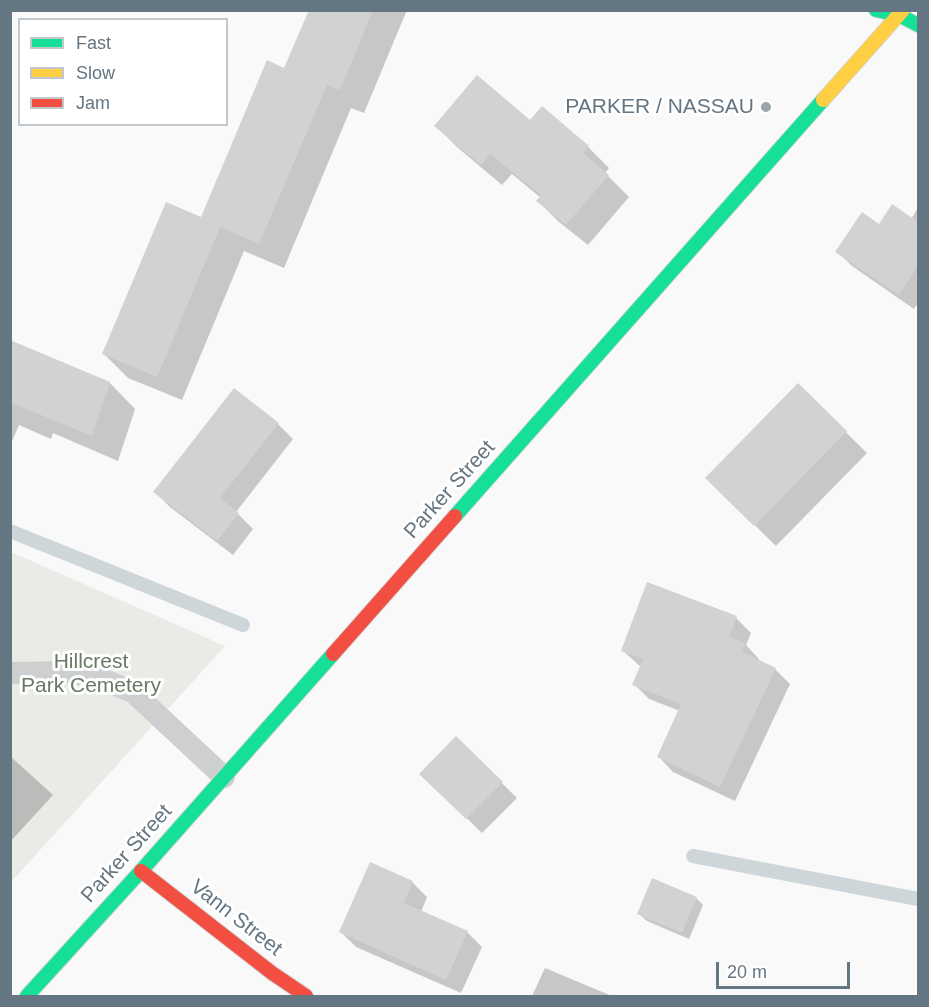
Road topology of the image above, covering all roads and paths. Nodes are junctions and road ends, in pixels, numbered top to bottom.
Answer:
1 (876, 10) edge
2 (900, 12) edge
3 (918, 25) edge
4 (10, 673) edge
5 (224, 777) junction
6 (141, 871) junction
7 (27, 996) edge
8 (306, 996) edge

1 - 2 main road
2 - 3 main road
2 - 5 main road, Parker Street
4 - 5 lane
5 - 6 main road, Parker Street
6 - 7 main road, Parker Street
6 - 8 main road, Vann Street

